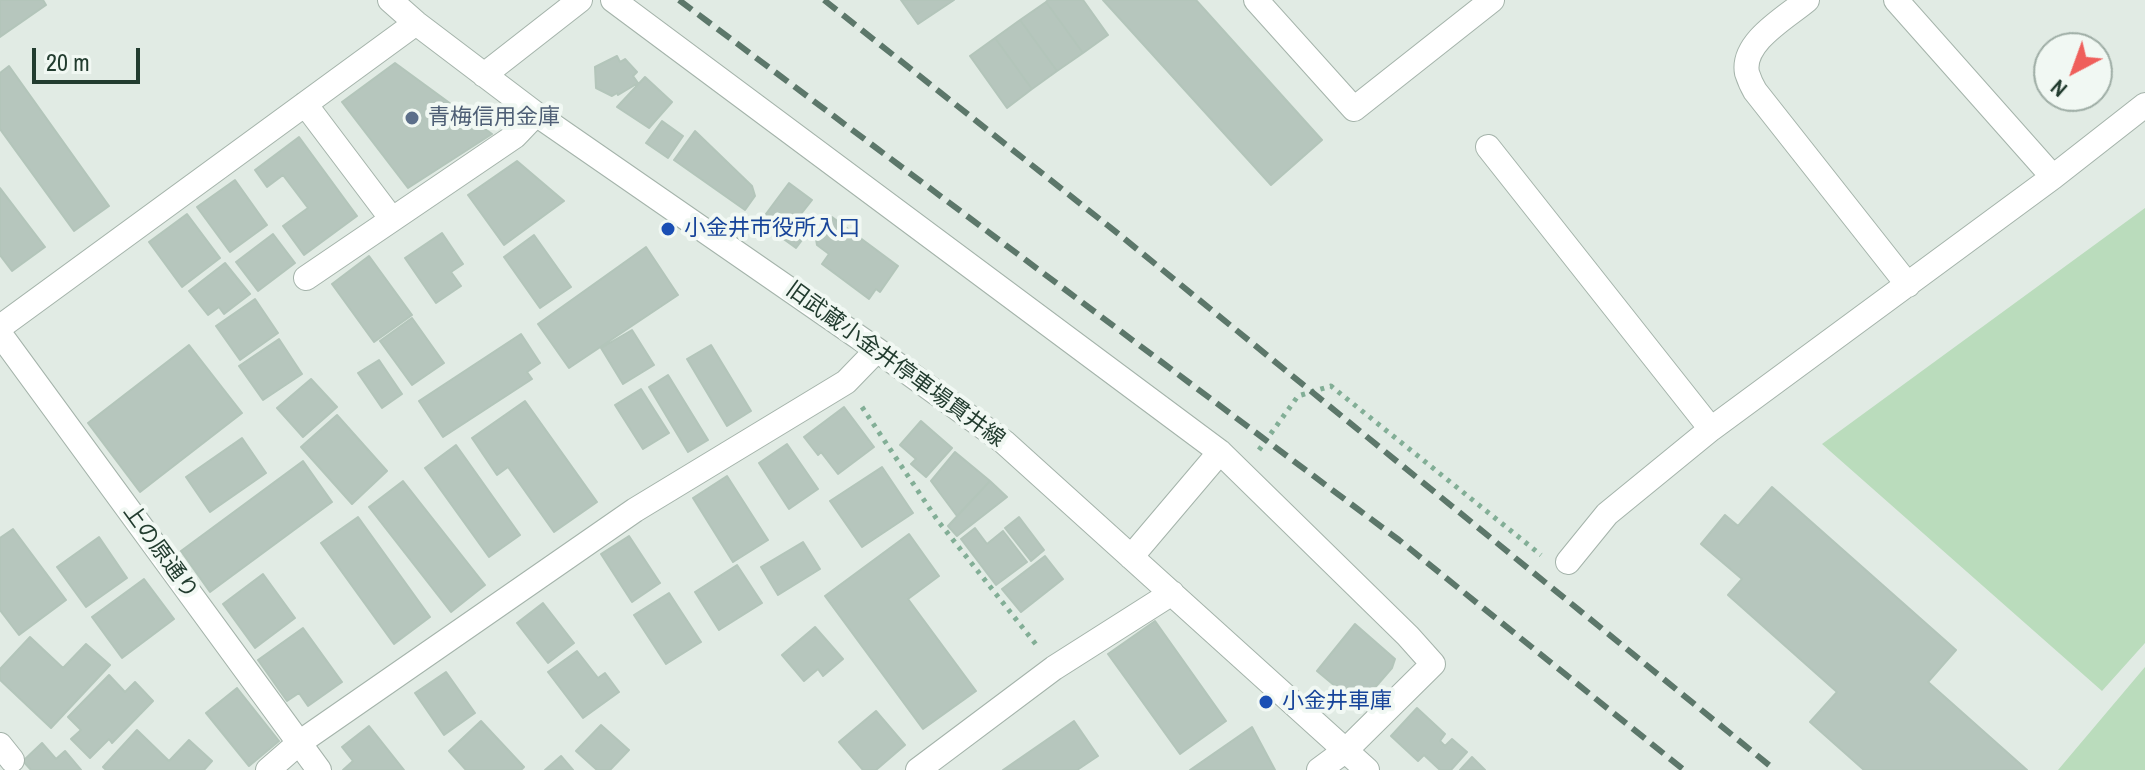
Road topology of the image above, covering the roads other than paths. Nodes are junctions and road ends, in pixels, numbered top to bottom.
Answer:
1 (390, 0) edge
2 (580, 0) edge
3 (613, 0) edge
4 (1256, 0) edge
5 (1492, 0) edge
6 (1807, 0) edge
7 (1896, 0) edge
8 (416, 23) junction
9 (484, 75) junction
10 (305, 104) junction
11 (2145, 105) edge
12 (536, 114) junction
13 (1488, 147) dead end
14 (2053, 177) junction
15 (391, 218) junction
16 (306, 278) dead end
17 (1908, 285) junction
18 (0, 327) edge
19 (0, 334) edge
20 (877, 350) junction
21 (1711, 429) junction
22 (1220, 452) junction
23 (1131, 557) junction
24 (1568, 562) road end
25 (1172, 593) junction
26 (299, 743) junction
27 (1346, 750) junction
28 (268, 770) edge
29 (319, 770) edge
30 (918, 770) edge
31 (1319, 770) edge
32 (1367, 770) edge

1 - 8 street, 旧武蔵小金井停車場貫井線
2 - 9 street
3 - 22 street
4 - 5 street
6 - 17 street
7 - 14 street
8 - 9 street, 旧武蔵小金井停車場貫井線
8 - 10 street
9 - 12 street, 旧武蔵小金井停車場貫井線
10 - 15 street
10 - 18 street
11 - 14 street
12 - 15 street
12 - 20 street, 旧武蔵小金井停車場貫井線
13 - 21 street
14 - 17 street
15 - 16 street
17 - 21 street
19 - 26 street, 上の原通り
20 - 23 street, 旧武蔵小金井停車場貫井線
20 - 26 street
21 - 24 street
22 - 23 street
22 - 27 street
23 - 25 street, 旧武蔵小金井停車場貫井線
25 - 27 street, 旧武蔵小金井停車場貫井線
25 - 30 street
26 - 28 street
26 - 29 street, 上の原通り
27 - 31 street
27 - 32 street, 旧武蔵小金井停車場貫井線

